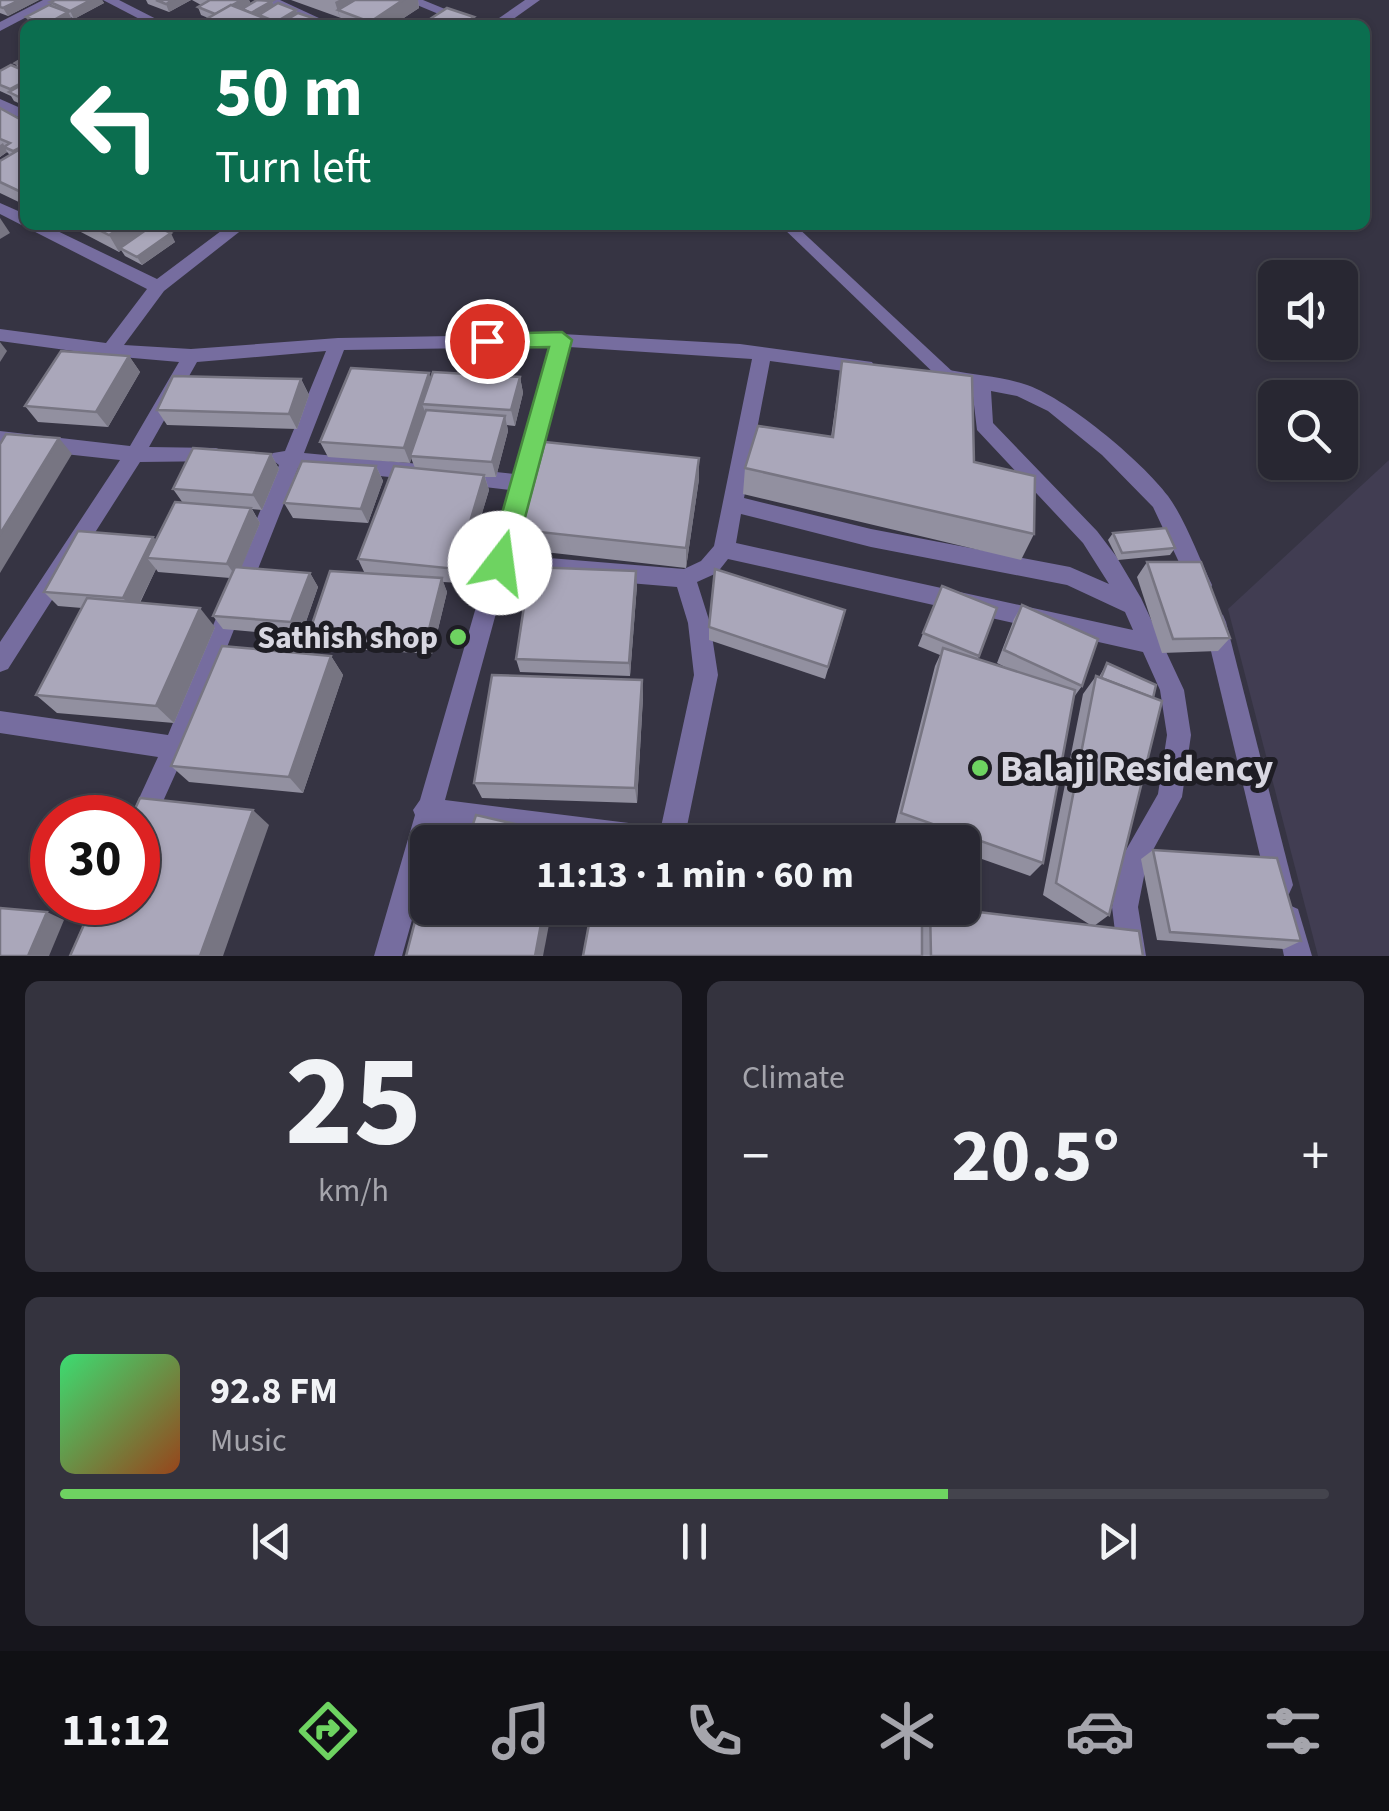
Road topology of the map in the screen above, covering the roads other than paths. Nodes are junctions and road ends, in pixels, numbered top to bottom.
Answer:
1 (53, 0) edge
2 (108, 0) edge
3 (269, 0) edge
4 (411, 0) edge
5 (534, 0) edge
6 (150, 20) edge
7 (315, 20) edge
8 (464, 20) edge
9 (504, 20) edge
10 (2, 25) edge
11 (42, 230) edge
12 (228, 230) edge
13 (792, 230) edge
14 (158, 287) junction
15 (0, 335) edge
16 (562, 340) junction
17 (338, 344) junction
18 (110, 350) junction
19 (762, 354) junction
20 (191, 356) junction
21 (948, 377) junction
22 (981, 382) junction
23 (0, 439) edge
24 (135, 454) junction
25 (292, 458) junction
26 (522, 483) junction
27 (733, 504) junction
28 (724, 549) junction
29 (500, 563) junction
30 (685, 578) junction
31 (1133, 606) junction
32 (1151, 644) junction
33 (0, 662) edge
34 (0, 722) edge
35 (174, 748) junction
36 (153, 795) edge
37 (426, 810) junction
38 (545, 825) edge
39 (674, 825) edge
40 (388, 956) edge
41 (1132, 956) edge
42 (1298, 956) edge

1 - 10 street
2 - 6 street
3 - 7 street
4 - 8 street
5 - 9 street
11 - 14 street
12 - 14 street
13 - 21 lane
14 - 18 street
15 - 18 street
16 - 17 street
16 - 19 street
16 - 26 street
17 - 20 street
17 - 25 street
18 - 20 street
19 - 21 street
19 - 27 street
20 - 24 street
21 - 22 street
22 - 31 street
22 - 42 street
23 - 24 street
24 - 25 street
24 - 33 street
25 - 26 street
25 - 35 street
26 - 29 street
27 - 28 street
27 - 31 street
28 - 30 street
28 - 32 street
29 - 30 street
29 - 37 street
30 - 39 street
31 - 32 street
32 - 41 street
34 - 35 street
35 - 36 street
37 - 38 street
37 - 40 street

